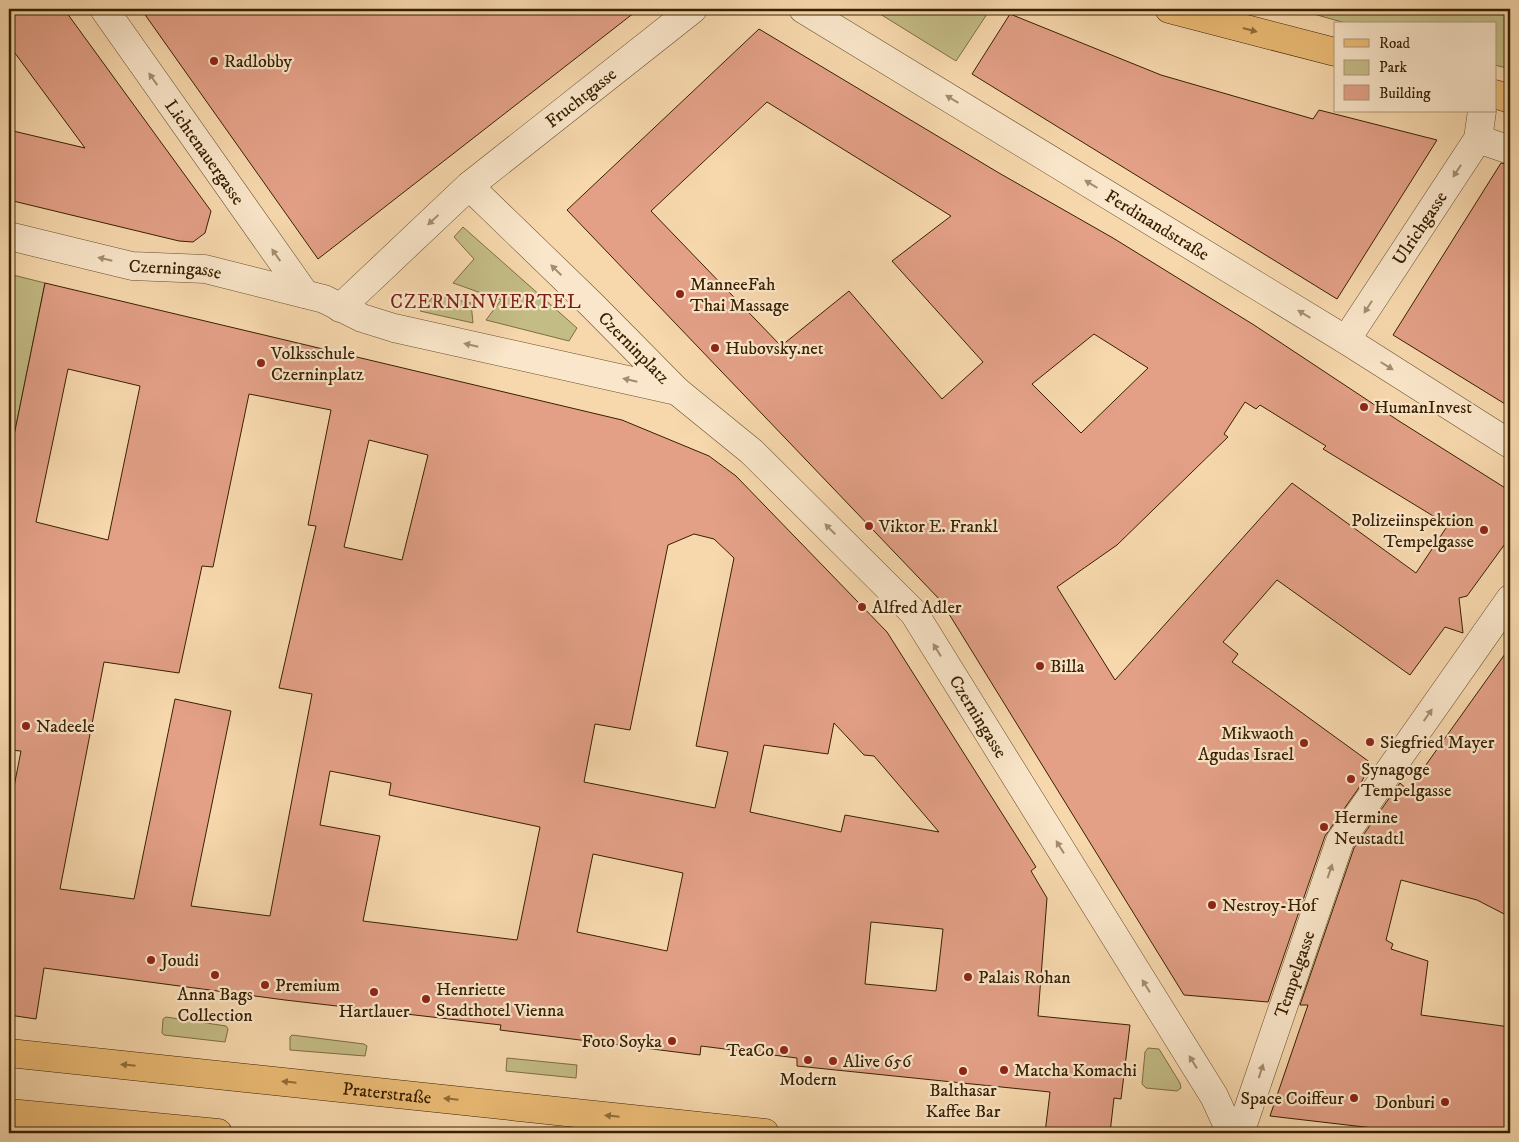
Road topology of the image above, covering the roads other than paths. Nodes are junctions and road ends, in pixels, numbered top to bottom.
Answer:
1 (104, 9) edge
2 (693, 9) edge
3 (803, 9) edge
4 (1169, 9) edge
5 (1334, 52) edge
6 (1496, 94) edge
7 (1510, 99) edge
8 (1482, 112) edge
9 (1478, 139) junction
10 (1510, 150) edge
11 (469, 186) junction
12 (9, 236) edge
13 (306, 294) junction
14 (340, 308) junction
15 (1346, 340) junction
16 (677, 391) junction
17 (1510, 444) edge
18 (1510, 598) edge
19 (9, 1053) edge
20 (9, 1113) edge
21 (218, 1133) edge
22 (765, 1133) edge
23 (1231, 1133) edge
24 (1240, 1133) edge

13 -> 1 street, Lichtenauergasse
2 - 11 street, Fruchtgasse
15 -> 3 street, Ferdinandstraße
4 -> 5 main road
6 - 7 main road
8 - 9 street, Ulrichgasse
9 - 10 street
9 -> 15 street, Ulrichgasse
11 -> 14 street
16 -> 11 street, Czerninplatz
13 -> 12 street, Czerningasse
13 - 14 street, Czerningasse
16 -> 14 street, Czerninplatz
15 -> 17 street, Ferdinandstraße
23 -> 16 street, Czerningasse
24 -> 18 street, Tempelgasse
22 -> 19 main road, Praterstraße
20 - 21 main road

